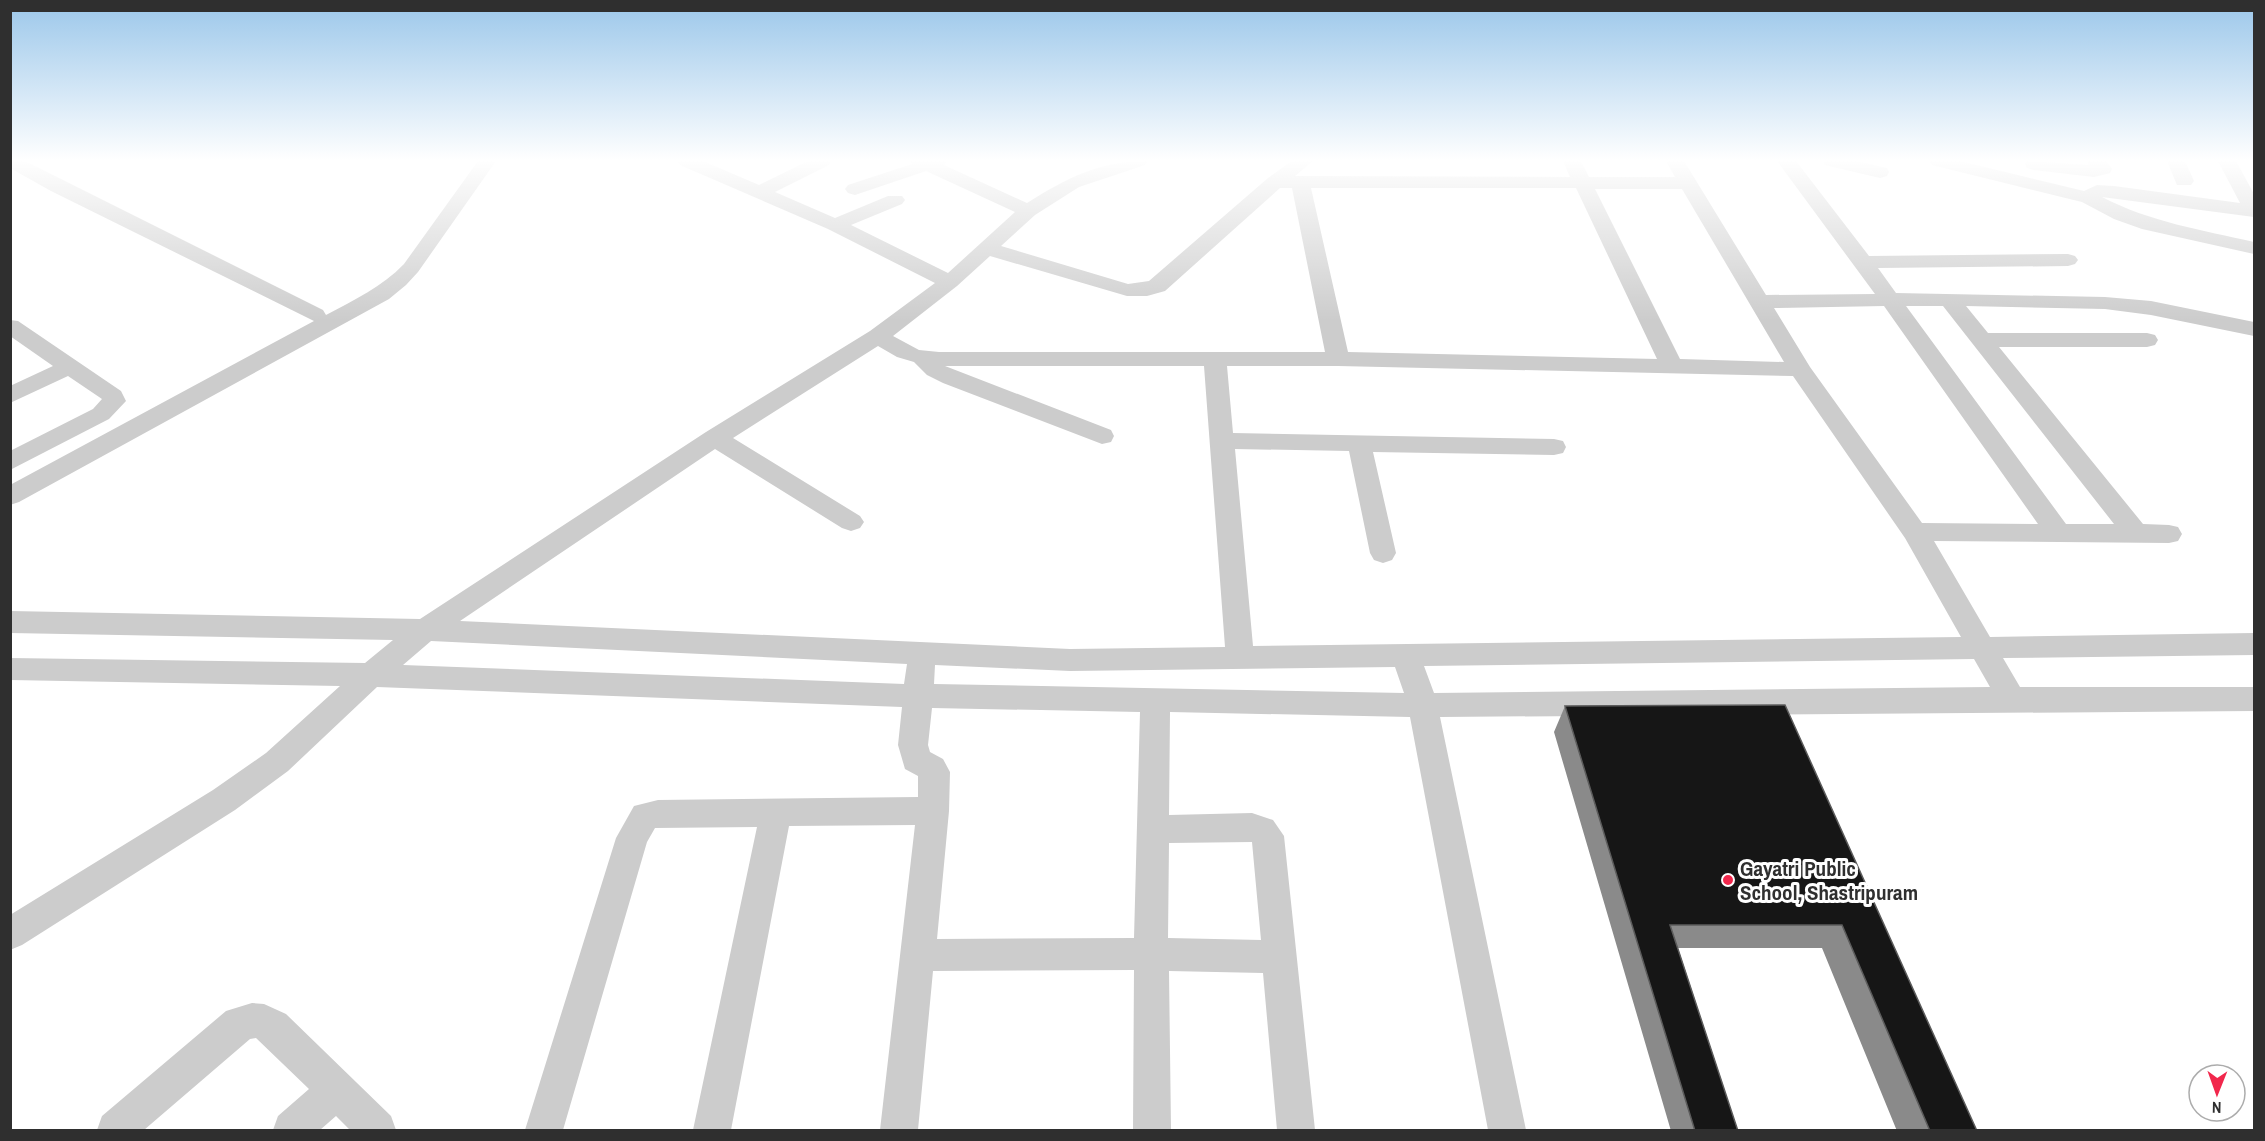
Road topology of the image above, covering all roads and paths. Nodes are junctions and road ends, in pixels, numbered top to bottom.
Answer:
1 (113, 214) edge
2 (436, 214) edge
3 (444, 214) edge
4 (811, 214) edge
5 (862, 214) edge
6 (1025, 214) edge
7 (1238, 214) edge
8 (1306, 214) edge
9 (1598, 214) edge
10 (1707, 214) edge
11 (1826, 214) edge
12 (2120, 214) edge
13 (836, 225) junction
14 (2254, 248) edge
15 (988, 249) junction
16 (2068, 260) dead end
17 (1863, 262) junction
18 (400, 268) junction
19 (950, 282) junction
20 (1949, 299) junction
21 (1891, 300) junction
22 (1759, 302) junction
23 (315, 315) junction
24 (2254, 329) edge
25 (13, 332) edge
26 (878, 336) junction
27 (1981, 340) junction
28 (2147, 340) dead end
29 (922, 358) junction
30 (1215, 359) junction
31 (1338, 359) junction
32 (1672, 366) junction
33 (69, 367) junction
34 (1800, 369) junction
35 (10, 396) edge
36 (1102, 436) dead end
37 (716, 438) junction
38 (1222, 441) junction
39 (1359, 444) junction
40 (1554, 447) dead end
41 (10, 462) edge
42 (10, 481) edge
43 (10, 496) edge
44 (851, 522) dead end
45 (1915, 532) junction
46 (2059, 533) junction
47 (2136, 534) junction
48 (2169, 534) dead end
49 (1383, 553) dead end
50 (10, 622) edge
51 (425, 630) junction
52 (2254, 645) edge
53 (1981, 648) junction
54 (922, 653) junction
55 (1406, 656) junction
56 (1240, 658) junction
57 (10, 669) edge
58 (371, 675) junction
59 (918, 696) junction
60 (2012, 699) junction
61 (1155, 700) junction
62 (1424, 705) junction
63 (2253, 706) edge
64 (933, 811) junction
65 (776, 813) junction
66 (1152, 829) junction
67 (10, 934) edge
68 (1151, 954) junction
69 (918, 955) junction
70 (1279, 957) junction
71 (336, 1090) junction
72 (116, 1131) edge
73 (292, 1131) edge
74 (377, 1131) edge
75 (544, 1131) edge
76 (712, 1131) edge
77 (899, 1131) edge
78 (1152, 1131) edge
79 (1296, 1131) edge
80 (1507, 1131) edge

1 - 23 street
2 - 18 street
3 - 18 street
4 - 13 street
5 - 13 street
6 - 15 street
7 - 15 street
8 - 31 street
9 - 32 street
10 - 22 street
11 - 17 street
12 - 14 street
13 - 19 street
15 - 19 street
16 - 17 street
17 - 21 street
18 - 23 street
18 - 43 street
19 - 26 street
20 - 21 street
20 - 24 street
20 - 27 street
21 - 22 street
21 - 46 street
22 - 34 street
23 - 42 street
25 - 33 street
26 - 29 street
26 - 37 street
27 - 28 street
27 - 47 street
29 - 30 street
29 - 36 street
30 - 31 street
30 - 38 street
31 - 32 street
32 - 34 street
33 - 35 street
33 - 41 street
34 - 45 street
37 - 44 street
37 - 51 street
38 - 39 street
38 - 56 street
39 - 40 street
39 - 49 street
45 - 46 street
45 - 53 street
46 - 47 street
47 - 48 street
50 - 51 street
51 - 54 street
51 - 58 street
52 - 53 street
53 - 55 street
53 - 60 street
54 - 56 street
54 - 59 street
55 - 56 street
55 - 62 street
57 - 58 street
58 - 59 street
58 - 67 street
59 - 61 street
59 - 64 street
60 - 62 street
60 - 63 street
61 - 62 street
61 - 66 street
62 - 80 street
64 - 65 street
64 - 69 street
65 - 75 street
65 - 76 street
66 - 68 street
66 - 70 street
68 - 69 street
68 - 70 street
68 - 78 street
69 - 77 street
70 - 79 street
71 - 72 street
71 - 73 street
71 - 74 street

